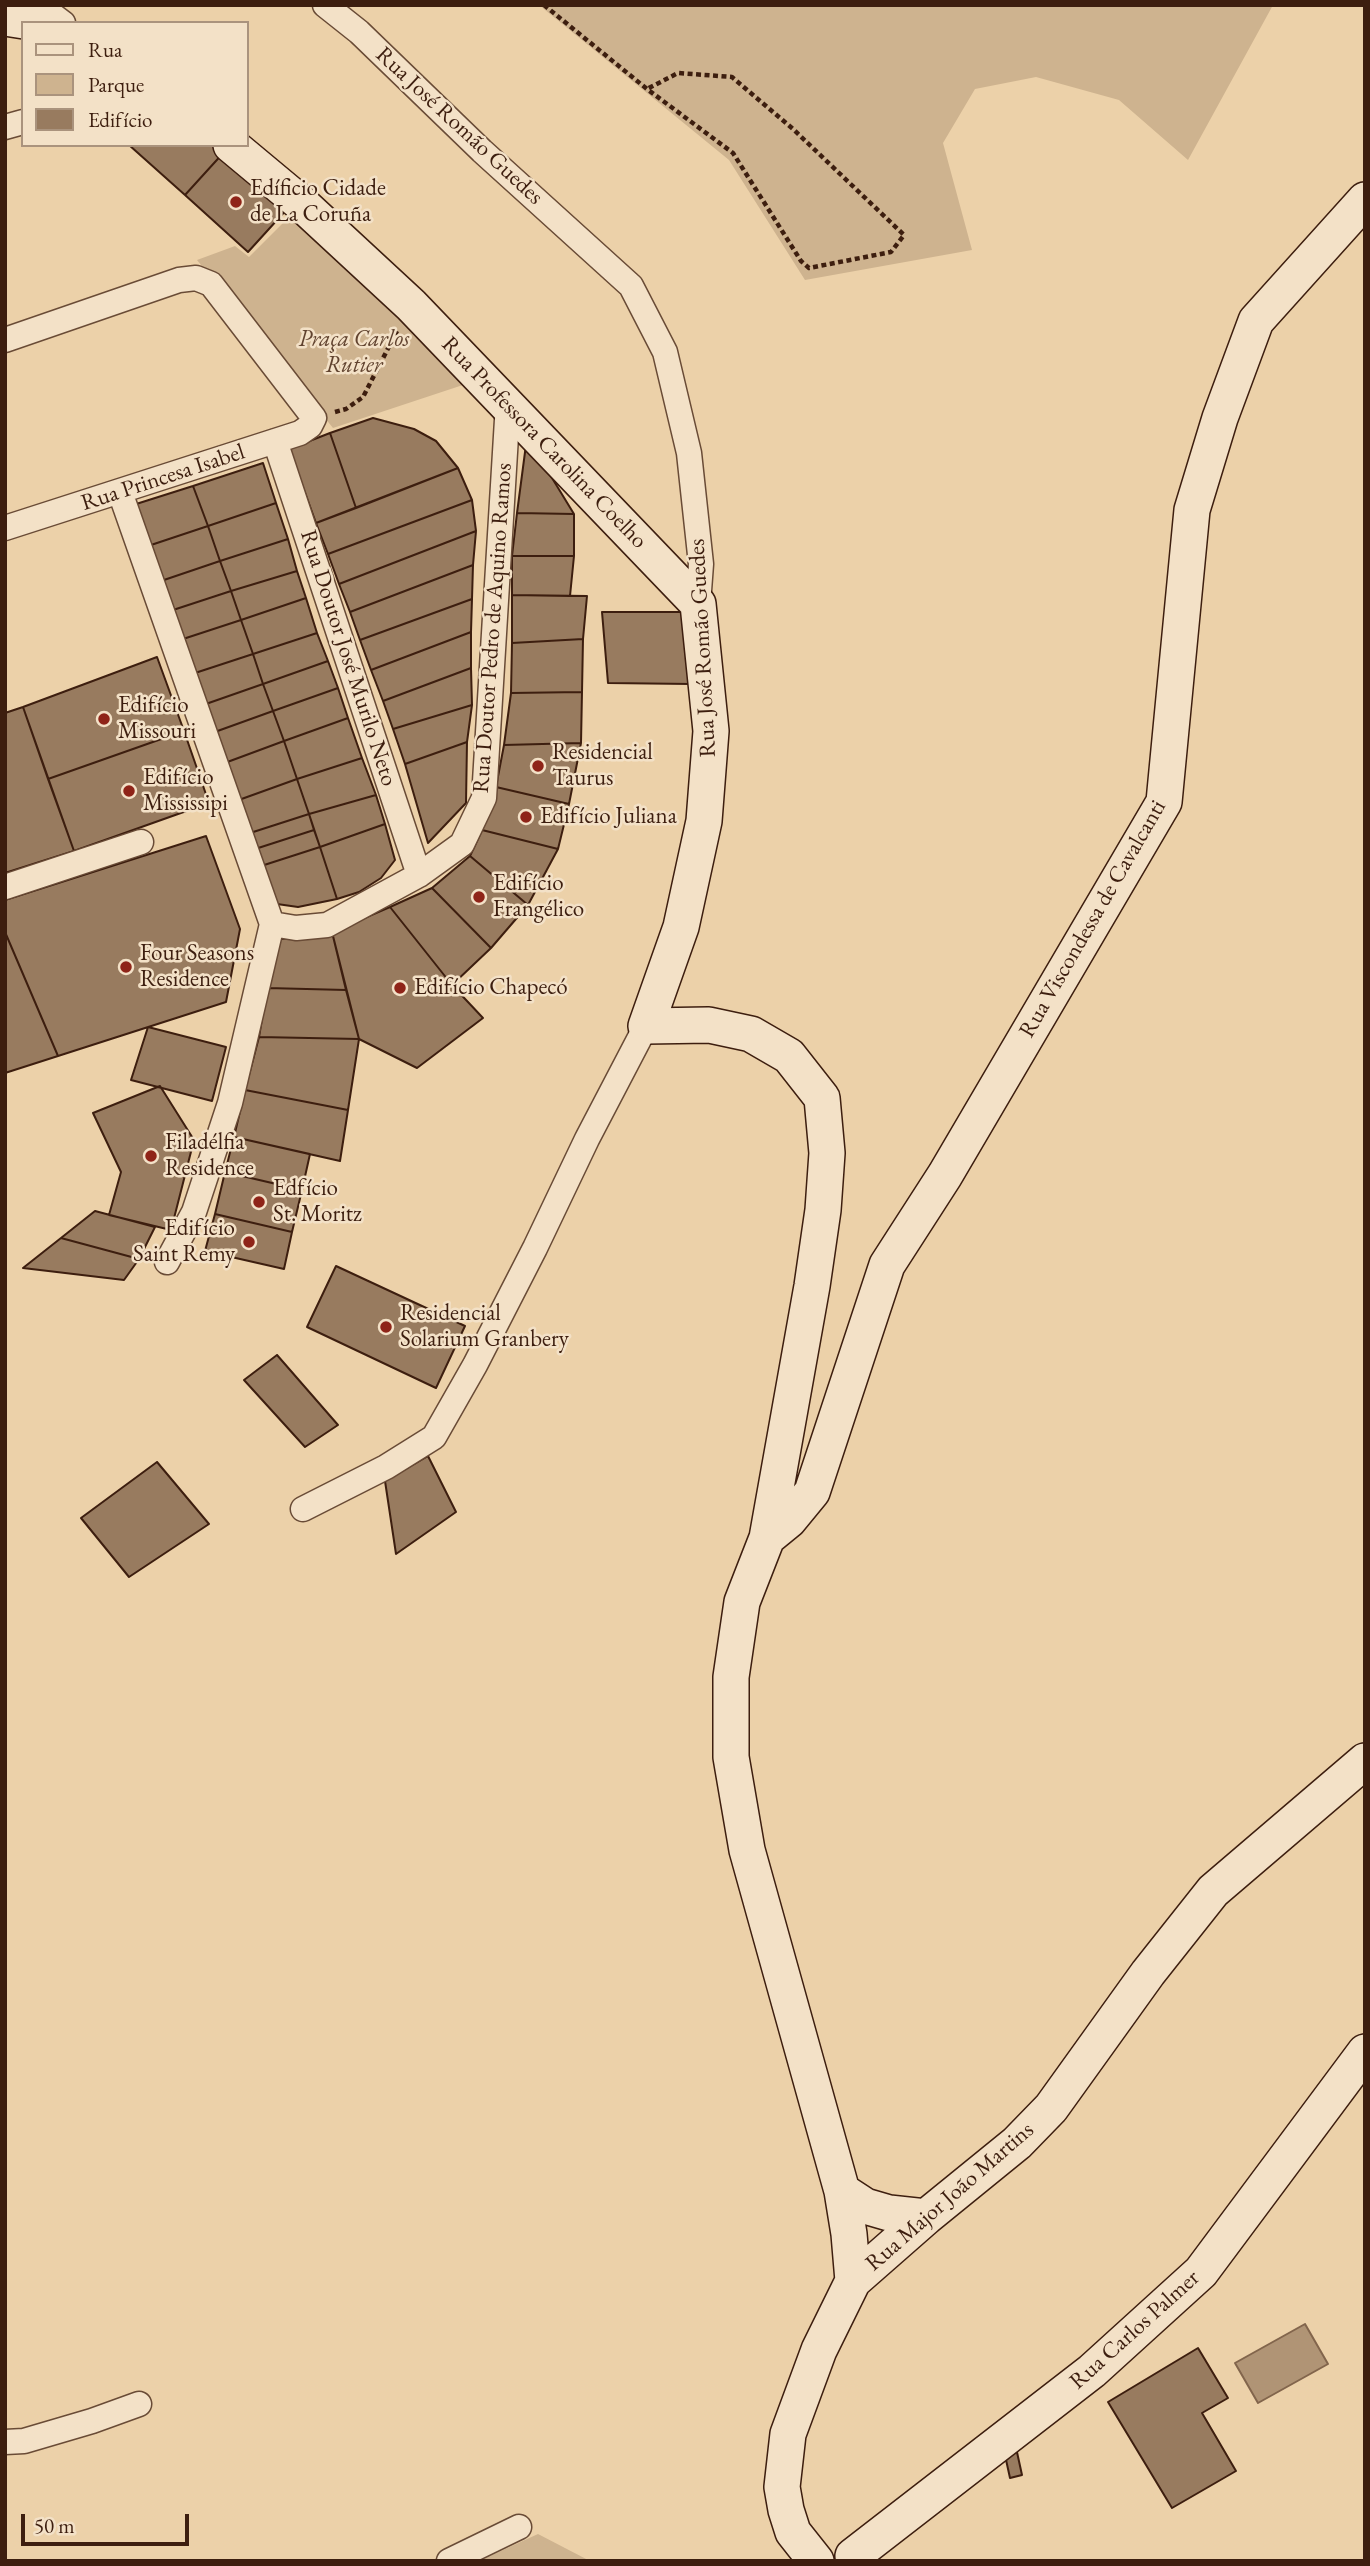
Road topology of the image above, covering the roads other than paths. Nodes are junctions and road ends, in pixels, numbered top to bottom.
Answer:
1 (39, 5) edge
2 (325, 5) edge
3 (5, 18) edge
4 (24, 21) edge
5 (59, 21) edge
6 (232, 147) edge
7 (1365, 200) edge
8 (5, 340) edge
9 (508, 403) junction
10 (275, 441) junction
11 (120, 492) junction
12 (5, 528) edge
13 (698, 604) junction
14 (141, 842) dead end
15 (419, 875) junction
16 (5, 887) edge
17 (272, 924) junction
18 (646, 1026) junction
19 (167, 1262) dead end
20 (303, 1509) dead end
21 (766, 1538) junction
22 (1365, 1761) edge
23 (1365, 2052) edge
24 (842, 2191) junction
25 (926, 2217) junction
26 (853, 2281) junction
27 (139, 2404) dead end
28 (5, 2442) edge
29 (519, 2527) dead end
30 (836, 2558) edge
31 (449, 2561) edge

1 - 5 street
2 - 13 street, Rua José Romão Guedes
3 - 4 street
6 - 9 street, Rua Professora Carolina Coelho
7 - 21 street, Rua Viscondessa de Cavalcanti
8 - 10 street, Rua Princesa Isabel
9 - 13 street, Rua Professora Carolina Coelho
9 - 15 street, Rua Doutor Pedro de Aquino Ramos
10 - 11 street, Rua Princesa Isabel
10 - 15 street, Rua Doutor José Murilo Neto
11 - 12 street, Rua Princesa Isabel
11 - 17 street
13 - 18 street, Rua José Romão Guedes
14 - 16 street
15 - 17 street, Rua Doutor Pedro de Aquino Ramos
17 - 19 street
18 - 20 street, Rua José Romão Guedes
18 - 21 street
21 - 24 street
22 - 25 street, Rua Major João Martins
23 - 30 street, Rua Carlos Palmer
24 - 25 street
24 - 26 street
25 - 26 street, Rua Major João Martins
26 - 30 street, Rua Major João Martins
27 - 28 street
29 - 31 street

